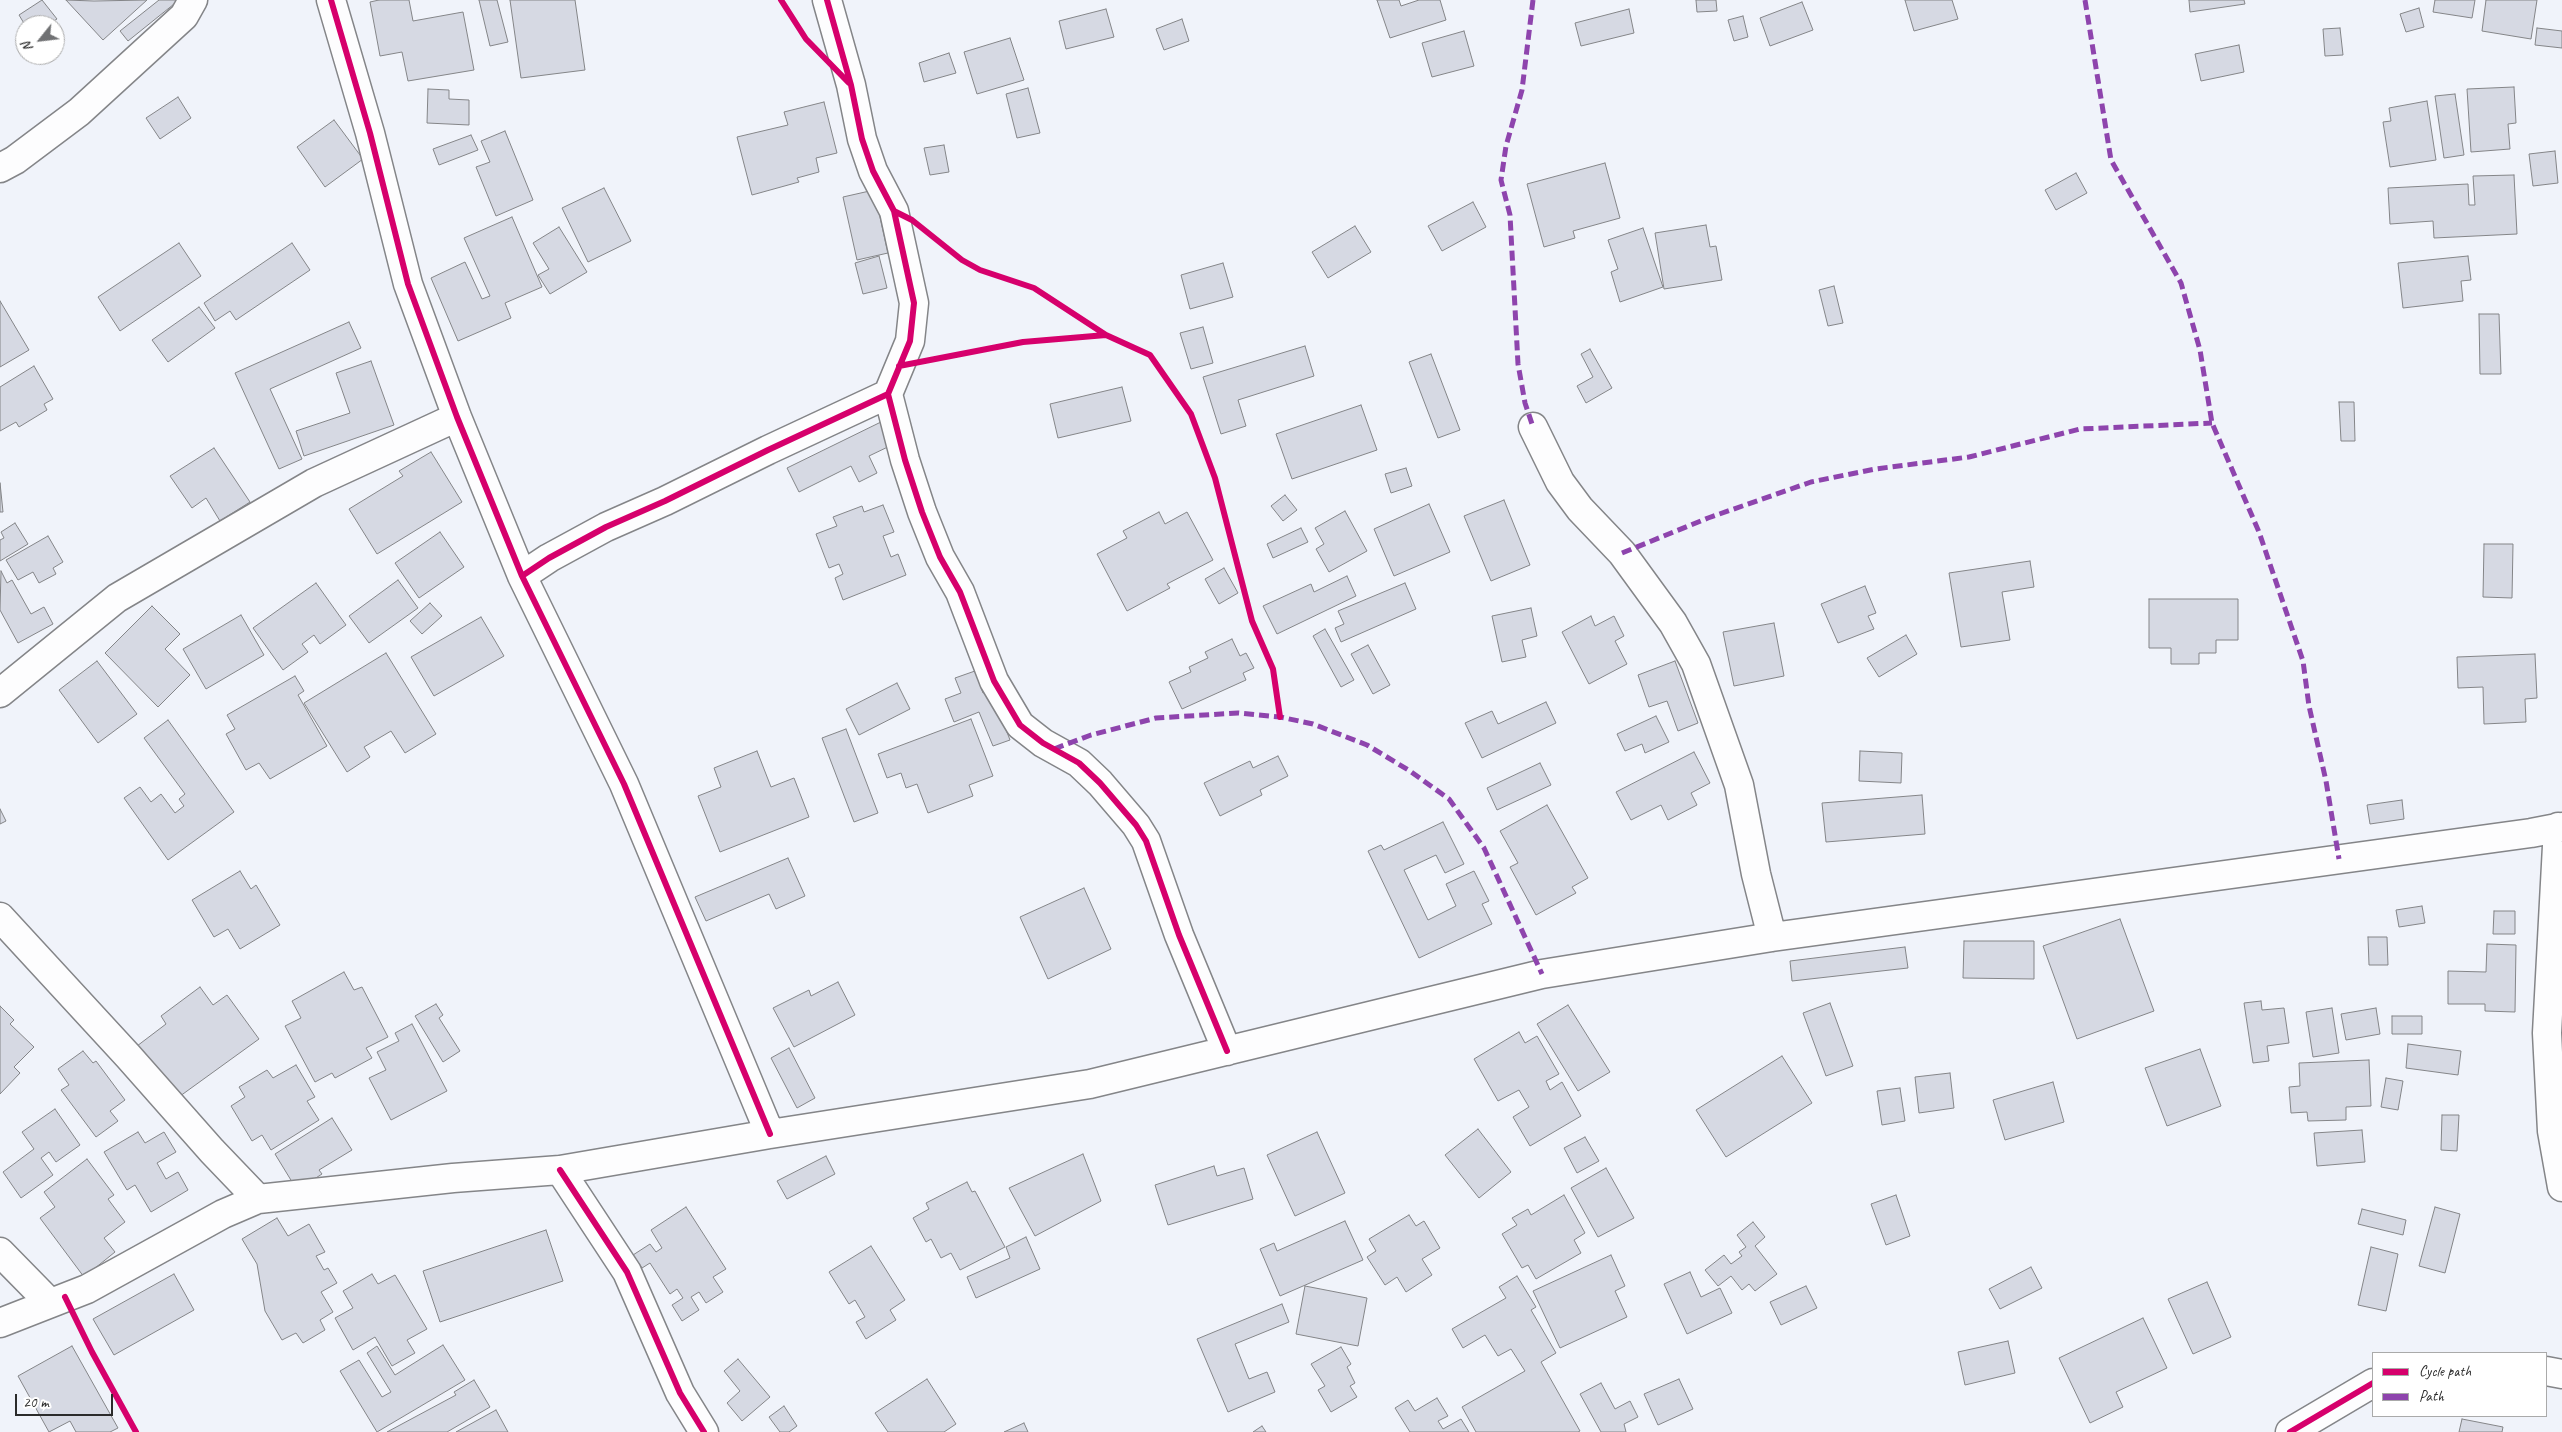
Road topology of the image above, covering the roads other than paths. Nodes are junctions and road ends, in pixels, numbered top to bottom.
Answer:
1 (193, 0) edge
2 (331, 0) edge
3 (827, 0) edge
4 (0, 168) edge
5 (888, 394) junction
6 (456, 417) junction
7 (1533, 427) dead end
8 (522, 576) junction
9 (0, 693) edge
10 (2560, 827) edge
11 (0, 917) edge
12 (1772, 937) junction
13 (1227, 1051) junction
14 (770, 1134) junction
15 (560, 1170) junction
16 (2562, 1187) edge
17 (258, 1199) junction
18 (0, 1252) edge
19 (50, 1303) junction
20 (0, 1323) edge
21 (2547, 1371) edge
22 (2562, 1374) edge
23 (2372, 1384) edge
24 (704, 1432) edge
25 (2290, 1432) edge

1 - 4 street
2 - 6 street
3 - 5 street
5 - 8 street
5 - 13 street
6 - 8 street
6 - 9 street
7 - 12 street
8 - 14 street
10 - 12 street
10 - 16 street
11 - 17 street
12 - 13 street
13 - 14 street
14 - 15 street
15 - 17 street
15 - 24 street
17 - 19 street
18 - 19 street
19 - 20 street
21 - 22 street
23 - 25 street

